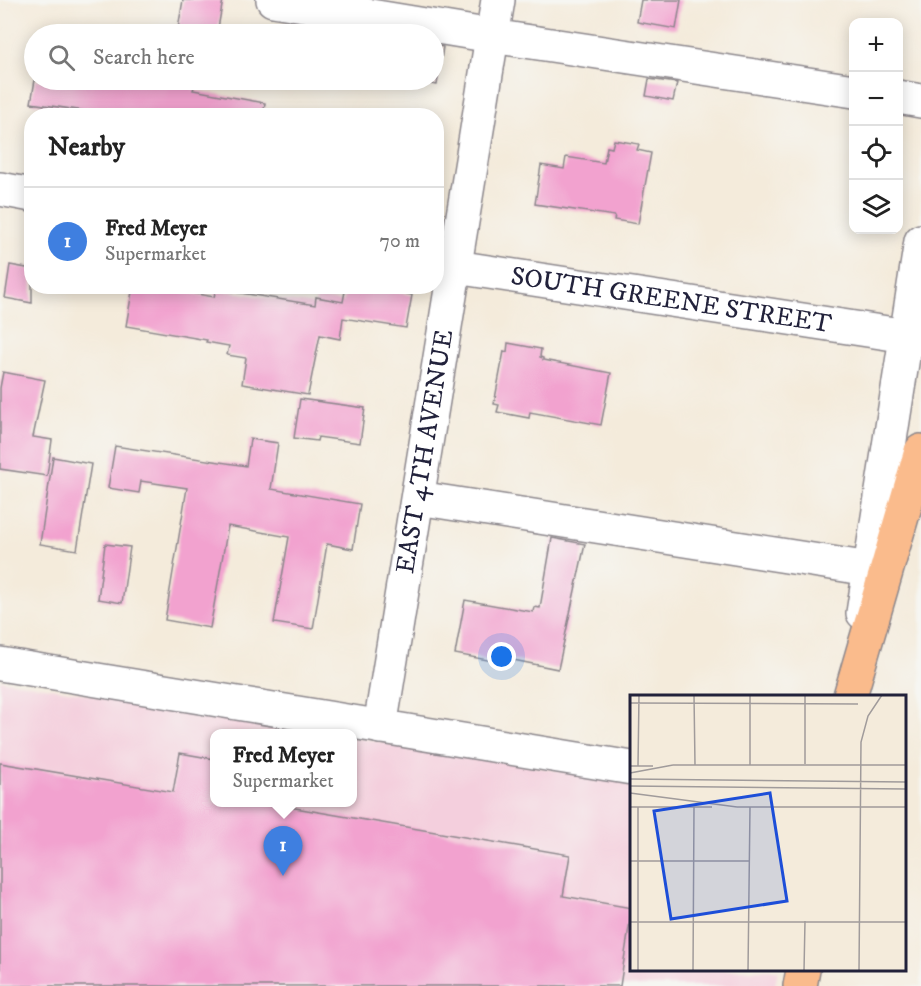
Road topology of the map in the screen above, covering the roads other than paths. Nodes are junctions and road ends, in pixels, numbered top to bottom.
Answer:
1 (273, 0) edge
2 (498, 0) edge
3 (419, 24) edge
4 (444, 28) edge
5 (492, 36) junction
6 (849, 90) edge
7 (903, 98) edge
8 (921, 101) edge
9 (0, 189) edge
10 (24, 194) edge
11 (921, 242) edge
12 (446, 266) edge
13 (444, 283) edge
14 (443, 294) edge
15 (907, 336) junction
16 (921, 451) edge
17 (418, 498) junction
18 (870, 569) junction
19 (0, 664) edge
20 (850, 695) edge
21 (850, 695) edge
22 (381, 727) junction
23 (630, 768) edge
24 (802, 971) edge
25 (800, 986) edge

1 - 3 street
2 - 5 street, EAST 4TH AVENUE
4 - 5 street
5 - 6 street
5 - 12 street, EAST 4TH AVENUE
7 - 8 street
9 - 10 street
11 - 15 street
12 - 13 street, EAST 4TH AVENUE
12 - 15 street, SOUTH GREENE STREET
14 - 17 street, EAST 4TH AVENUE
15 - 18 street
16 - 21 main road
17 - 18 street
17 - 22 street, EAST 4TH AVENUE
18 - 20 street
19 - 22 street
22 - 23 street
24 - 25 main road

